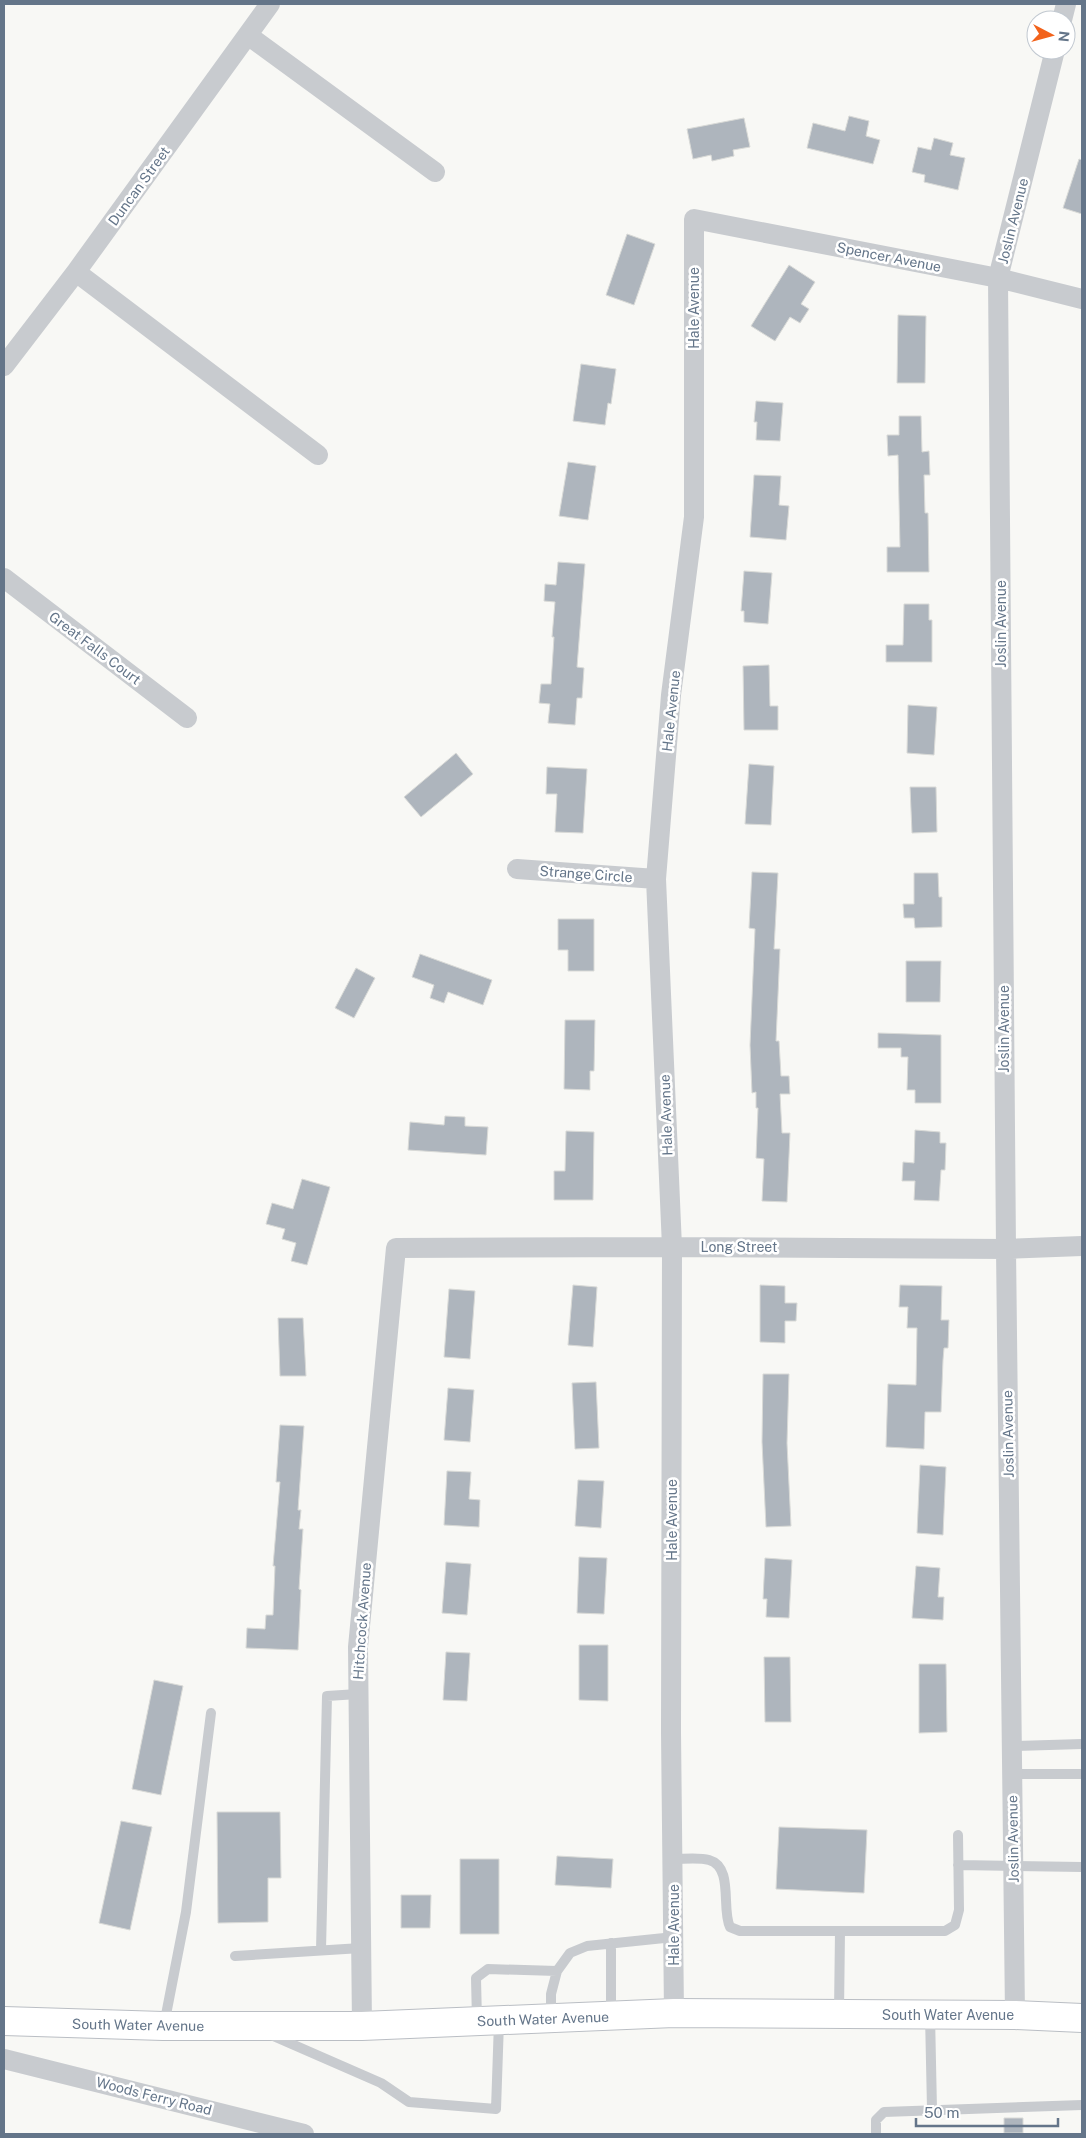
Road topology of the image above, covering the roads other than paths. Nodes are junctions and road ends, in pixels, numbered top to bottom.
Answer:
1 (270, 4) edge
2 (249, 36) junction
3 (1052, 60) edge
4 (435, 172) dead end
5 (694, 219) joint
6 (76, 272) junction
7 (998, 278) junction
8 (1082, 299) edge
9 (4, 366) edge
10 (318, 455) dead end
11 (4, 578) edge
12 (187, 718) dead end
13 (517, 870) dead end
14 (656, 879) junction
15 (1082, 1246) edge
16 (672, 1247) junction
17 (396, 1248) joint
18 (1006, 1249) junction
19 (358, 1694) junction
20 (211, 1713) dead end
21 (1082, 1744) edge
22 (1012, 1746) junction
23 (1013, 1774) junction
24 (1082, 1774) edge
25 (958, 1835) dead end
26 (673, 1859) junction
27 (958, 1865) junction
28 (1014, 1865) junction
29 (1082, 1868) edge
30 (840, 1931) junction
31 (674, 1937) junction
32 (611, 1943) junction
33 (362, 1948) junction
34 (321, 1950) junction
35 (235, 1956) dead end
36 (557, 1971) junction
37 (674, 2014) junction
38 (839, 2014) junction
39 (930, 2014) junction
40 (1016, 2015) junction
41 (611, 2016) junction
42 (552, 2018) junction
43 (1082, 2018) edge
44 (4, 2021) edge
45 (488, 2021) junction
46 (163, 2026) junction
47 (252, 2026) junction
48 (362, 2026) junction
49 (4, 2059) edge
50 (1082, 2105) edge
51 (932, 2109) junction
52 (304, 2134) edge
53 (876, 2134) edge

1 - 2 street, Duncan Street
2 - 4 street
2 - 6 street, Duncan Street
3 - 7 street, Joslin Avenue
5 - 7 street, Spencer Avenue
5 - 14 street, Hale Avenue
6 - 9 street, Duncan Street
6 - 10 street
7 - 8 street, Spencer Avenue
7 - 18 street, Joslin Avenue
11 - 12 street, Great Falls Court
13 - 14 street, Strange Circle
14 - 16 street, Hale Avenue
15 - 18 street, Long Street
16 - 17 street, Long Street
16 - 18 street, Long Street
16 - 26 street, Hale Avenue
17 - 19 street, Hitchcock Avenue
18 - 22 street, Joslin Avenue
19 - 33 street, Hitchcock Avenue
19 - 34 lane
20 - 46 lane
21 - 22 lane
22 - 23 street, Joslin Avenue
23 - 24 lane
23 - 28 street, Joslin Avenue
25 - 27 lane
26 - 30 lane
26 - 31 street, Hale Avenue
27 - 28 lane
27 - 30 lane
28 - 29 lane
28 - 40 street, Joslin Avenue
30 - 38 lane
31 - 32 lane
31 - 37 street, Hale Avenue
32 - 36 lane
32 - 41 lane
33 - 34 lane
33 - 48 street, Hitchcock Avenue
34 - 35 lane
36 - 42 lane
36 - 45 lane
37 - 38 main road, South Water Avenue
37 - 41 main road, South Water Avenue
38 - 39 main road, South Water Avenue
39 - 40 main road, South Water Avenue
39 - 51 lane
40 - 43 main road, South Water Avenue
41 - 42 main road, South Water Avenue
42 - 45 main road, South Water Avenue
44 - 46 main road, South Water Avenue
45 - 47 lane
45 - 48 main road, South Water Avenue
46 - 47 main road, South Water Avenue
47 - 48 main road, South Water Avenue
49 - 52 street, Woods Ferry Road
50 - 51 lane
51 - 53 lane

